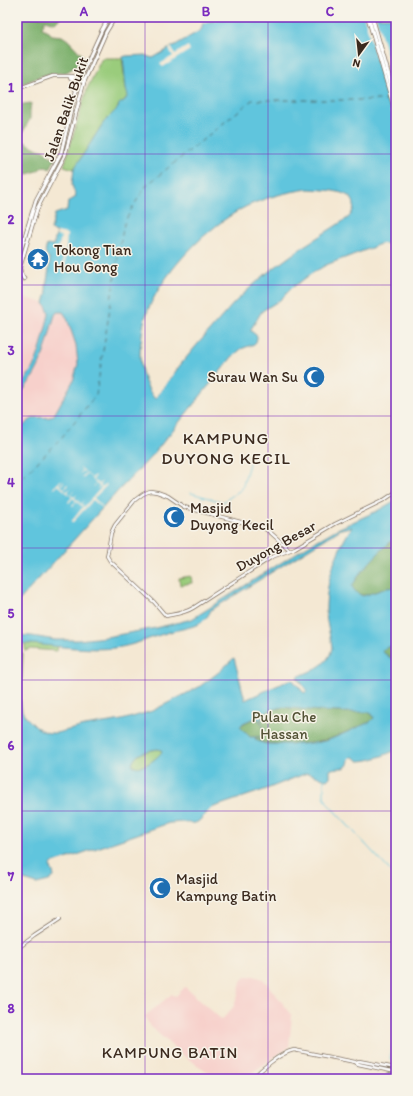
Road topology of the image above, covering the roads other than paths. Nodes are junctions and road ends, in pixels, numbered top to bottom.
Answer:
1 (109, 17) edge
2 (115, 17) edge
3 (368, 17) edge
4 (372, 17) edge
5 (66, 77) junction
6 (71, 79) junction
7 (79, 79) junction
8 (84, 80) junction
9 (17, 89) edge
10 (76, 91) junction
11 (396, 101) edge
12 (396, 114) edge
13 (17, 262) edge
14 (20, 268) junction
15 (17, 277) edge
16 (24, 279) dead end
17 (396, 492) edge
18 (290, 550) junction
19 (60, 919) dead end
20 (17, 950) edge
21 (355, 1062) junction
22 (396, 1068) edge
23 (396, 1072) edge
24 (252, 1079) edge

1 - 7 main road, Jalan Balik Bukit
2 - 8 main road, Jalan Balik Bukit
3 - 12 highway
4 - 11 highway
5 - 6 street
5 - 7 street
5 - 9 street
6 - 7 street
6 - 10 main road
7 - 8 street
7 - 10 main road, Jalan Balik Bukit
8 - 14 main road, Jalan Balik Bukit
10 - 13 main road, Jalan Balik Bukit
14 - 15 main road, Jalan Balik Bukit
14 - 16 main road
17 - 18 street, Duyong Besar
18 - 18 street, Duyong Besar
19 - 20 street
21 - 22 street
21 - 23 street
21 - 24 street

